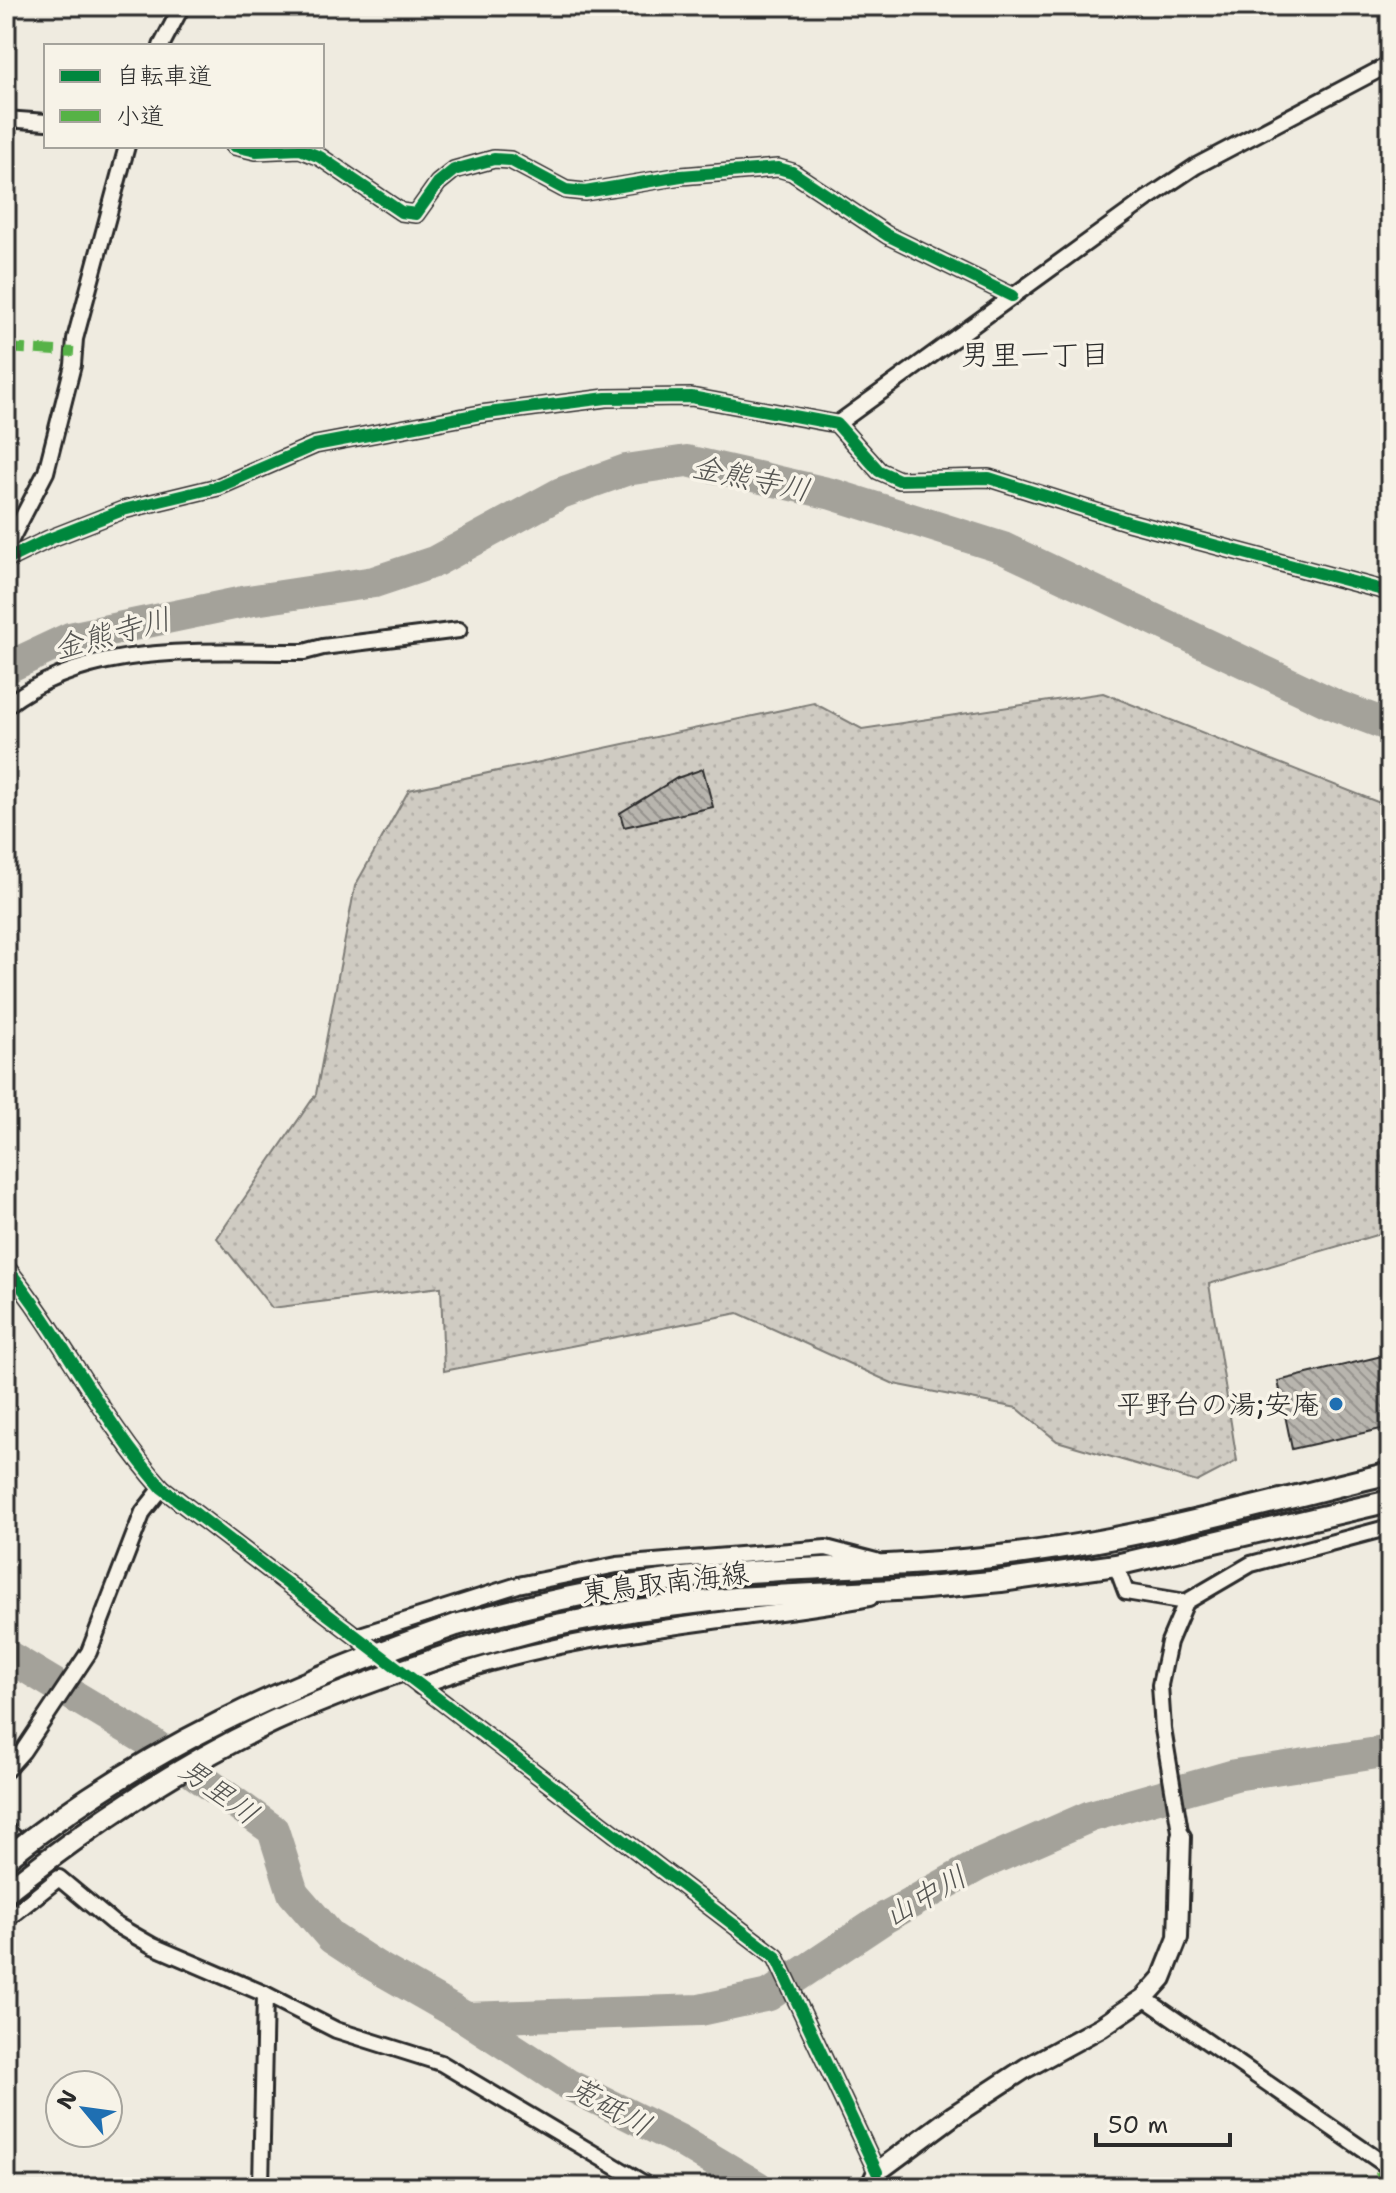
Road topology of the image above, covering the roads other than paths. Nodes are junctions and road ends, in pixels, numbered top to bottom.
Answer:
1 (182, 6) edge
2 (162, 44) edge
3 (1390, 64) edge
4 (6, 119) edge
5 (44, 122) edge
6 (126, 148) edge
7 (243, 148) edge
8 (1012, 296) junction
9 (837, 424) junction
10 (6, 549) edge
11 (6, 560) edge
12 (1390, 592) edge
13 (459, 630) dead end
14 (6, 706) edge
15 (6, 1267) edge
16 (1390, 1473) edge
17 (162, 1488) junction
18 (1390, 1501) edge
19 (1390, 1527) edge
20 (886, 1564) junction
21 (1116, 1565) junction
22 (916, 1589) junction
23 (1186, 1602) junction
24 (357, 1636) junction
25 (420, 1686) junction
26 (6, 1770) edge
27 (8, 1834) edge
28 (1181, 1837) joint
29 (6, 1859) edge
30 (59, 1878) junction
31 (6, 1892) edge
32 (6, 1920) edge
33 (265, 1994) junction
34 (1144, 1998) junction
35 (1390, 2168) edge
36 (874, 2180) edge
37 (261, 2187) edge
38 (650, 2187) edge

1 - 2 street
3 - 8 street
4 - 5 street
6 - 10 street
7 - 8 street
8 - 9 street
9 - 11 street
9 - 12 street
13 - 14 street
15 - 17 street
16 - 20 main road, 東鳥取南海線
17 - 24 street
17 - 26 street
18 - 21 main road, 東鳥取南海線
19 - 23 street
20 - 24 street
20 - 29 main road, 東鳥取南海線, bridge
21 - 22 main road, 東鳥取南海線
21 - 23 street
22 - 25 street
22 - 31 main road, 東鳥取南海線, bridge
23 - 28 street
24 - 25 street
25 - 36 street
27 - 30 street
28 - 34 street
30 - 32 street
30 - 33 street
33 - 37 street
33 - 38 street
34 - 35 street
34 - 36 street

